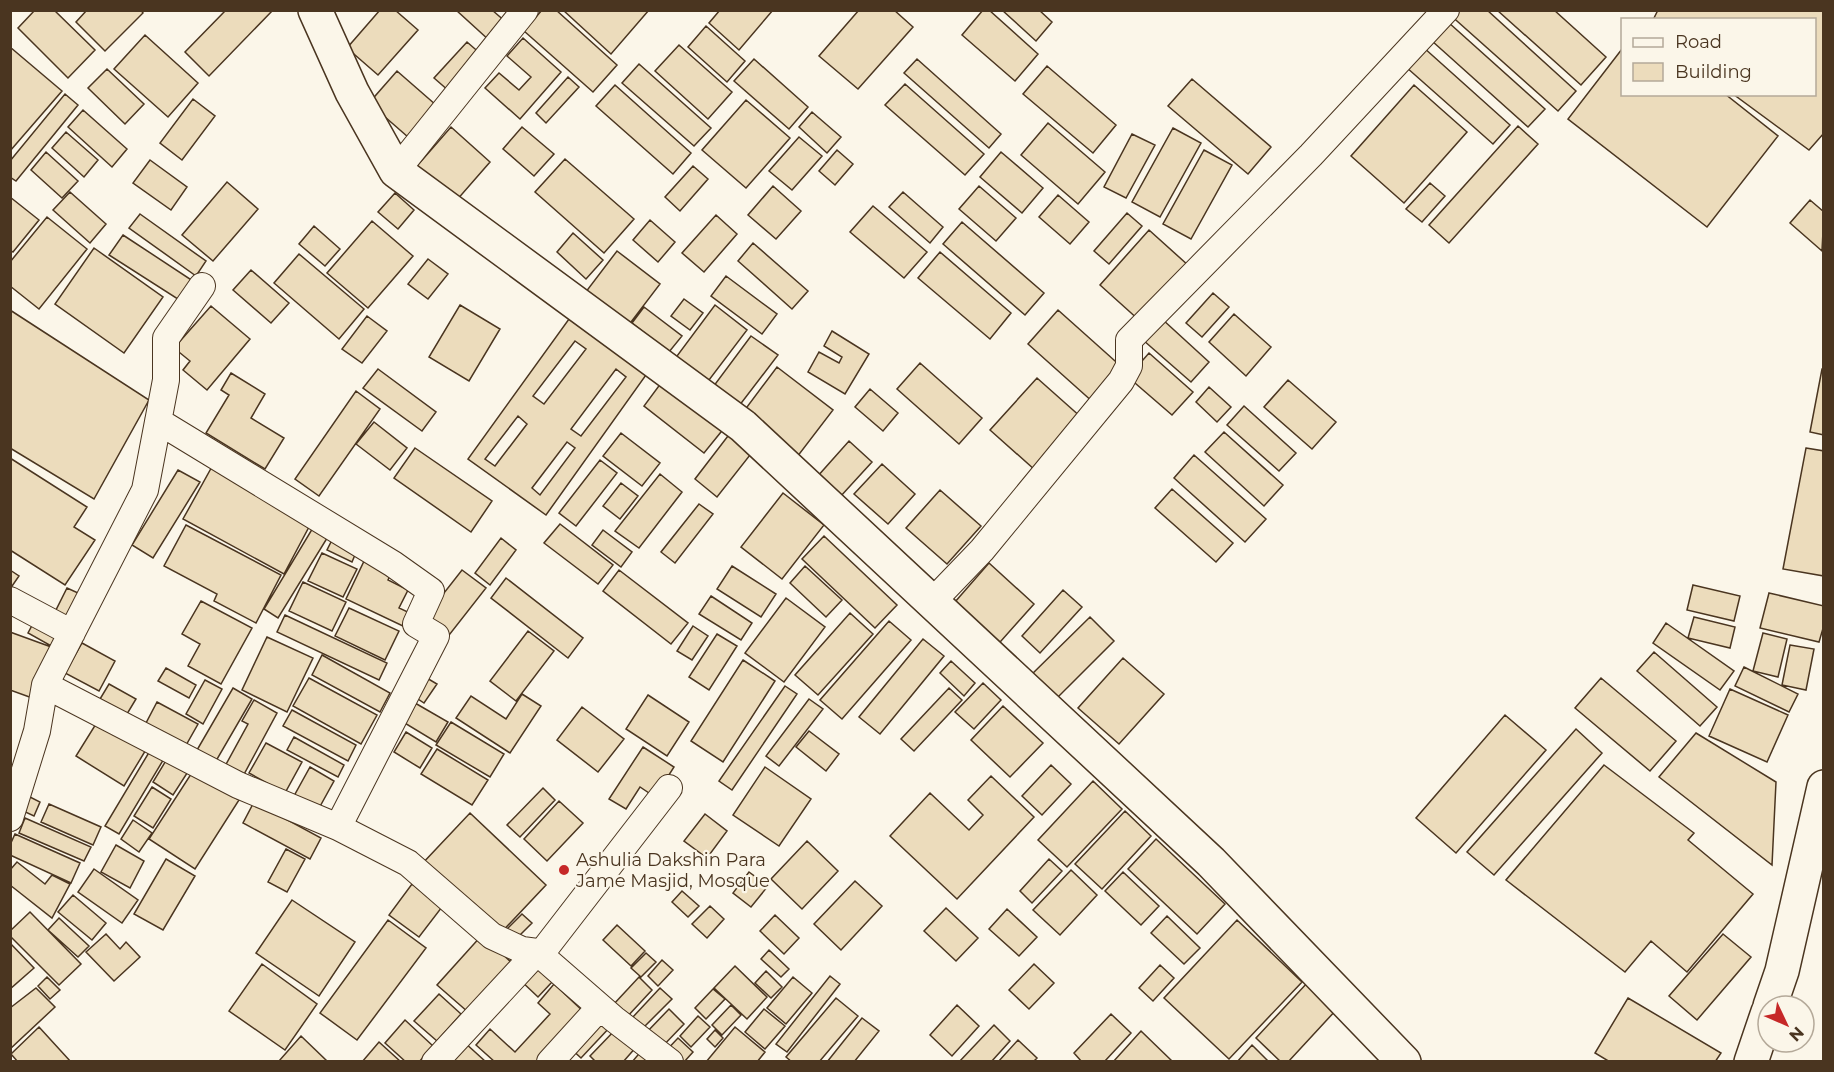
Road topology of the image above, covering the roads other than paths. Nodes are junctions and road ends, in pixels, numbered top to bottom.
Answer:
1 (315, 10) edge
2 (525, 10) edge
3 (1446, 10) edge
4 (396, 171) junction
5 (202, 286) dead end
6 (158, 421) junction
7 (10, 600) edge
8 (932, 602) junction
9 (72, 633) junction
10 (45, 685) junction
11 (1824, 786) edge
12 (669, 788) dead end
13 (10, 818) edge
14 (338, 827) junction
15 (538, 953) junction
16 (1774, 994) edge
17 (600, 1007) junction
18 (1756, 1047) edge
19 (435, 1062) edge
20 (550, 1062) edge
21 (670, 1062) edge
22 (1404, 1062) edge
23 (1751, 1062) edge

1 - 4 main road
2 - 4 street
3 - 8 street
4 - 8 main road
5 - 6 street
6 - 9 street
6 - 14 street
7 - 9 street
8 - 22 main road
9 - 10 street
10 - 13 street
10 - 14 street
11 - 16 main road
12 - 15 street
14 - 15 street
15 - 17 street
15 - 19 street
17 - 20 street
17 - 21 street
18 - 23 main road

